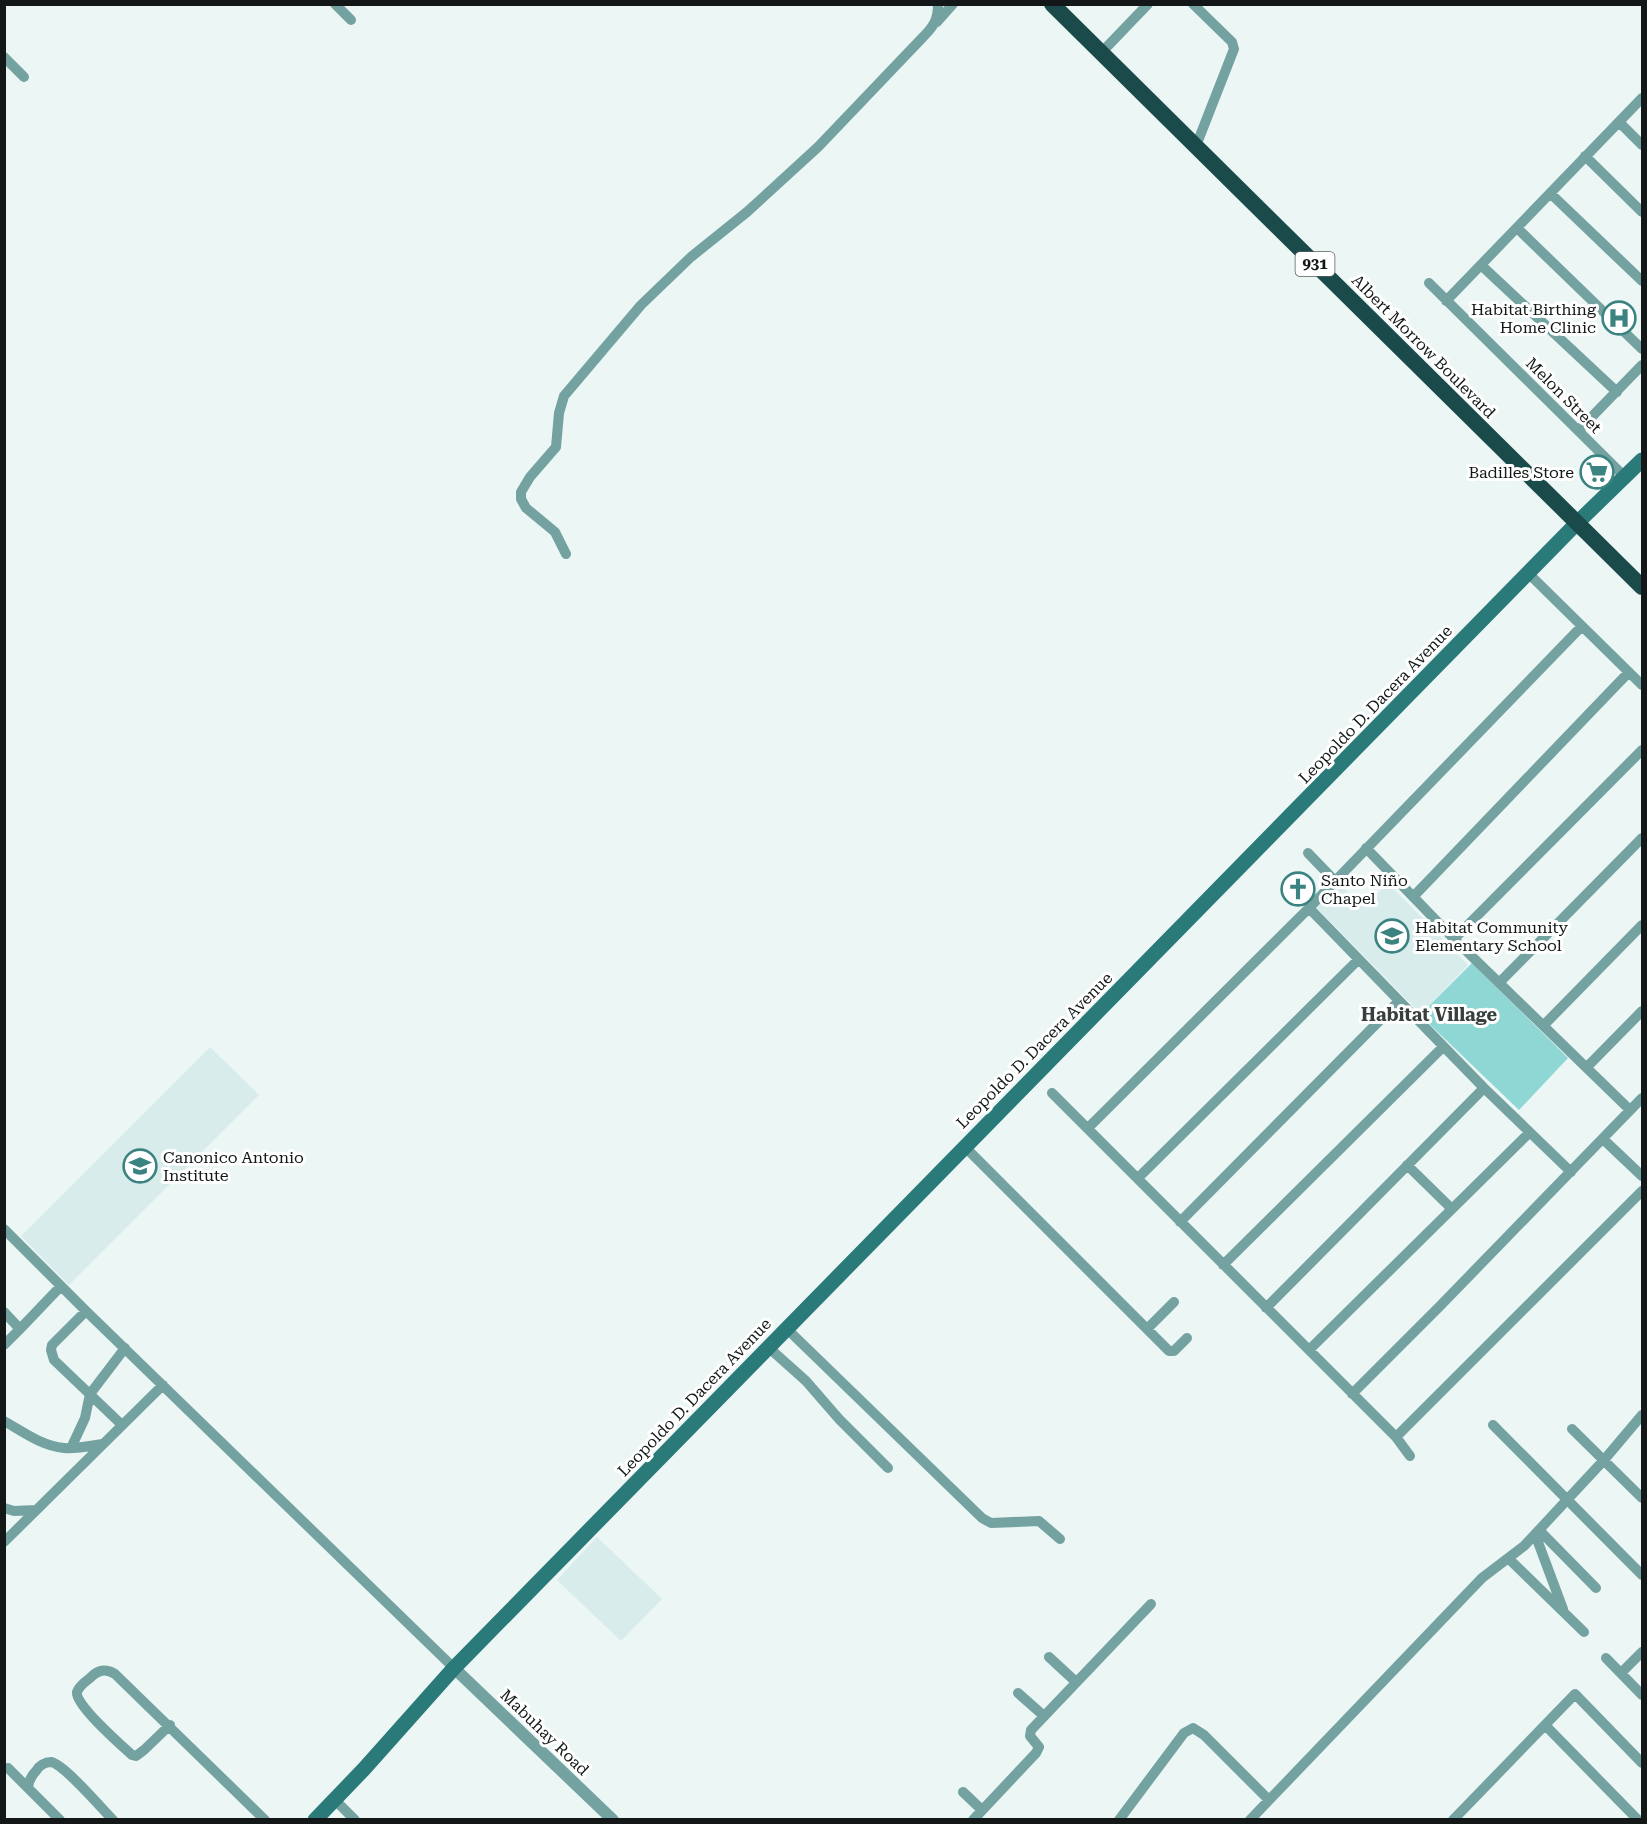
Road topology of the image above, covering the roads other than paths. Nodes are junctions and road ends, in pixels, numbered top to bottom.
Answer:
1 (335, 4) edge
2 (938, 4) edge
3 (953, 4) edge
4 (1052, 4) edge
5 (1148, 4) edge
6 (1193, 4) edge
7 (351, 20) dead end
8 (935, 24) junction
9 (1101, 53) junction
10 (4, 57) edge
11 (24, 77) dead end
12 (1642, 98) edge
13 (1619, 122) junction
14 (1642, 145) edge
15 (1196, 146) junction
16 (1585, 156) junction
17 (1550, 193) junction
18 (1642, 212) edge
19 (1517, 228) junction
20 (1482, 266) junction
21 (1642, 281) edge
22 (1429, 283) dead end
23 (1446, 301) junction
24 (1642, 349) edge
25 (1642, 365) edge
26 (1617, 392) junction
27 (1579, 430) junction
28 (1642, 460) edge
29 (1625, 477) junction
30 (1577, 523) junction
31 (566, 554) dead end
32 (1528, 573) junction
33 (1642, 585) edge
34 (1582, 626) junction
35 (1629, 672) junction
36 (1642, 686) edge
37 (1642, 750) edge
38 (1642, 838) edge
39 (1366, 848) junction
40 (1308, 853) dead end
41 (1334, 880) junction
42 (1413, 897) junction
43 (1309, 908) junction
44 (1642, 925) edge
45 (1454, 939) junction
46 (1358, 960) junction
47 (1499, 983) junction
48 (1399, 1001) junction
49 (1642, 1011) edge
50 (1544, 1024) junction
51 (1443, 1047) junction
52 (1587, 1067) junction
53 (1484, 1088) junction
54 (1052, 1093) dead end
55 (1642, 1098) edge
56 (1630, 1110) junction
57 (1088, 1128) junction
58 (1529, 1133) junction
59 (1603, 1139) junction
60 (964, 1146) junction
61 (1407, 1165) junction
62 (1571, 1172) junction
63 (1642, 1176) edge
64 (1138, 1178) junction
65 (1642, 1191) edge
66 (1452, 1209) junction
67 (1180, 1222) junction
68 (4, 1229) edge
69 (1223, 1265) junction
70 (61, 1286) junction
71 (1174, 1302) dead end
72 (1266, 1308) junction
73 (86, 1311) junction
74 (4, 1312) edge
75 (786, 1328) junction
76 (20, 1329) junction
77 (1147, 1329) junction
78 (1187, 1338) dead end
79 (4, 1345) edge
80 (768, 1347) junction
81 (125, 1348) junction
82 (1309, 1350) junction
83 (163, 1385) junction
84 (90, 1394) junction
85 (1352, 1394) junction
86 (1642, 1415) edge
87 (4, 1421) edge
88 (122, 1425) junction
89 (1492, 1425) dead end
90 (1572, 1429) dead end
91 (1396, 1437) junction
92 (102, 1444) junction
93 (71, 1448) junction
94 (1410, 1456) dead end
95 (1604, 1460) junction
96 (888, 1468) dead end
97 (1642, 1498) edge
98 (1568, 1499) junction
99 (4, 1508) edge
100 (36, 1510) junction
101 (1537, 1532) junction
102 (1060, 1539) dead end
103 (4, 1542) edge
104 (1508, 1558) junction
105 (1642, 1575) edge
106 (1596, 1588) dead end
107 (1151, 1604) dead end
108 (1564, 1612) junction
109 (1584, 1632) dead end
110 (1642, 1652) edge
111 (1049, 1657) dead end
112 (1606, 1658) dead end
113 (454, 1668) junction
114 (1622, 1673) junction
115 (1076, 1682) junction
116 (1018, 1693) dead end
117 (1642, 1695) edge
118 (1044, 1716) junction
119 (170, 1725) junction
120 (1545, 1725) junction
121 (1642, 1762) edge
122 (8, 1768) dead end
123 (28, 1787) junction
124 (963, 1792) dead end
125 (335, 1800) junction
126 (1269, 1800) junction
127 (982, 1810) junction
128 (60, 1820) edge
129 (112, 1820) edge
130 (265, 1820) edge
131 (315, 1820) edge
132 (355, 1820) edge
133 (613, 1820) edge
134 (973, 1820) edge
135 (1119, 1820) edge
136 (1250, 1820) edge
137 (1453, 1820) edge
138 (1638, 1820) edge

1 - 7 street
2 - 8 street
3 - 8 street
4 - 9 highway, Albert Morrow Boulevard / 931
5 - 9 street
6 - 15 street
8 - 31 street
9 - 15 highway, Albert Morrow Boulevard / 931
10 - 11 street
12 - 13 street
13 - 14 street
13 - 16 street
15 - 30 highway, Albert Morrow Boulevard / 931
16 - 17 street
16 - 18 street
17 - 19 street
17 - 21 street
19 - 20 street
19 - 24 street
20 - 23 street
20 - 26 street
22 - 23 street, Melon Street
23 - 27 street, Melon Street
25 - 26 street
26 - 27 street
27 - 29 street, Melon Street
28 - 29 main road, Leopoldo D. Dacera Avenue
29 - 30 main road, Leopoldo D. Dacera Avenue
30 - 32 main road, Leopoldo D. Dacera Avenue
30 - 33 highway, Albert Morrow Boulevard / 931
32 - 34 street
32 - 60 main road, Leopoldo D. Dacera Avenue
34 - 35 street
34 - 39 street
35 - 36 street
35 - 42 street
37 - 45 street
38 - 47 street
39 - 41 street
39 - 42 street
40 - 41 street
41 - 43 street
42 - 45 street
43 - 46 street
43 - 57 street
44 - 50 street
45 - 47 street
46 - 48 street
46 - 64 street
47 - 50 street
48 - 51 street
48 - 67 street
49 - 52 street
50 - 52 street
51 - 53 street
51 - 69 street
52 - 56 street
53 - 58 street
53 - 61 street
54 - 57 street
55 - 56 street
56 - 59 street
57 - 64 street
58 - 62 street
58 - 66 street
59 - 62 street
59 - 63 street
60 - 75 main road, Leopoldo D. Dacera Avenue
60 - 77 street
61 - 66 street
61 - 72 street
62 - 85 street
64 - 67 street
65 - 91 street
66 - 82 street
67 - 69 street
68 - 70 street
69 - 72 street
70 - 73 street
70 - 76 street
71 - 77 street
72 - 82 street
73 - 81 street
73 - 84 street
74 - 76 street
75 - 80 main road, Leopoldo D. Dacera Avenue
75 - 102 street
76 - 79 street
77 - 78 street
80 - 96 street
80 - 113 main road, Leopoldo D. Dacera Avenue
81 - 83 street
81 - 84 street
82 - 85 street
83 - 88 street
83 - 113 street
84 - 88 street
84 - 93 street
85 - 91 street
86 - 95 street
87 - 93 street
88 - 92 street
89 - 98 street
90 - 95 street
91 - 94 street
92 - 93 street
92 - 100 street
95 - 97 street
95 - 98 street
98 - 101 street
98 - 105 street
99 - 100 street
100 - 103 street
101 - 104 street
101 - 106 street
101 - 108 street
104 - 108 street
104 - 126 street
107 - 115 street
108 - 109 street
110 - 114 street
111 - 115 street
112 - 114 street
113 - 125 main road, Leopoldo D. Dacera Avenue
113 - 133 street, Mabuhay Road
114 - 117 street
115 - 118 street
116 - 118 street
118 - 127 street
119 - 119 street
119 - 130 street
120 - 121 street
120 - 137 street
120 - 138 street
122 - 123 street
123 - 128 street
123 - 129 street
124 - 127 street
125 - 131 main road, Leopoldo D. Dacera Avenue
125 - 132 street
126 - 135 street
126 - 136 street
127 - 134 street

